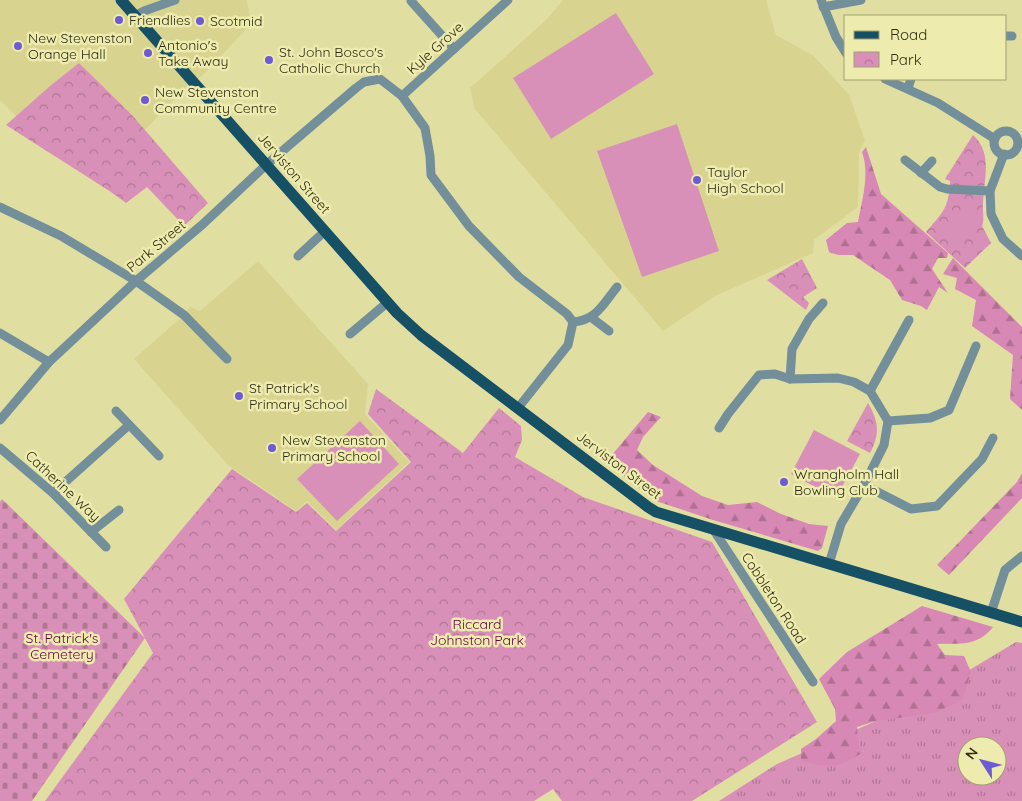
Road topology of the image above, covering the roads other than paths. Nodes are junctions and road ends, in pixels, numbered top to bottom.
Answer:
1 (121, 0) edge
2 (175, 0) edge
3 (508, 0) edge
4 (861, 0) edge
5 (411, 1) edge
6 (822, 4) edge
7 (134, 16) junction
8 (454, 49) junction
9 (844, 50) edge
10 (888, 80) edge
11 (911, 80) edge
12 (908, 88) junction
13 (402, 96) junction
14 (994, 139) junction
15 (1020, 146) edge
16 (1004, 154) junction
17 (905, 160) dead end
18 (932, 161) dead end
19 (266, 165) junction
20 (921, 173) junction
21 (990, 191) junction
22 (0, 207) edge
23 (325, 231) junction
24 (298, 256) dead end
25 (1022, 256) edge
26 (136, 281) junction
27 (617, 287) dead end
28 (388, 302) junction
29 (823, 303) dead end
30 (592, 318) junction
31 (909, 320) dead end
32 (573, 322) junction
33 (609, 331) dead end
34 (0, 333) edge
35 (350, 334) dead end
36 (976, 346) dead end
37 (227, 359) dead end
38 (49, 362) junction
39 (790, 379) junction
40 (870, 391) junction
41 (518, 408) junction
42 (116, 411) dead end
43 (0, 420) edge
44 (888, 421) junction
45 (129, 425) junction
46 (719, 428) dead end
47 (993, 438) dead end
48 (0, 448) edge
49 (159, 456) dead end
50 (864, 485) junction
51 (53, 493) junction
52 (119, 510) dead end
53 (713, 529) junction
54 (91, 532) junction
55 (106, 547) dead end
56 (1022, 556) edge
57 (829, 564) junction
58 (991, 613) junction
59 (1022, 622) edge
60 (812, 682) dead end

1 - 7 main road, Jerviston Street
2 - 7 street
3 - 8 street, Kyle Grove
4 - 6 street
5 - 8 street
6 - 9 street
7 - 19 main road, Jerviston Street
8 - 13 street, Kyle Grove
10 - 12 street
11 - 12 street
12 - 14 street
13 - 19 street, Park Street
13 - 32 street, Park Street
14 - 15 street
14 - 16 street
15 - 16 street
16 - 21 street
17 - 20 street
18 - 20 street
19 - 23 main road, Jerviston Street
19 - 26 street, Park Street
20 - 21 street
21 - 25 street
22 - 26 street
23 - 24 street, Jerviston Street
23 - 28 main road, Jerviston Street
26 - 37 street
26 - 38 street, Park Street
27 - 30 street
28 - 35 street
28 - 41 main road, Jerviston Street
29 - 39 street
30 - 32 street
30 - 33 street
31 - 40 street
32 - 41 street
34 - 38 street
36 - 44 street
38 - 43 street, Park Street
39 - 40 street
39 - 46 street
40 - 44 street
41 - 53 main road, Jerviston Street
42 - 45 street
44 - 50 street
45 - 49 street
45 - 51 street
47 - 50 street
48 - 51 street, Catherine Way
50 - 57 street
51 - 54 street, Catherine Way
52 - 54 street
53 - 57 main road, Jerviston Street
53 - 60 street, Cobbleton Road
54 - 55 street, Catherine Way
56 - 58 street
57 - 58 main road, Jerviston Street
58 - 59 main road, Jerviston Street

